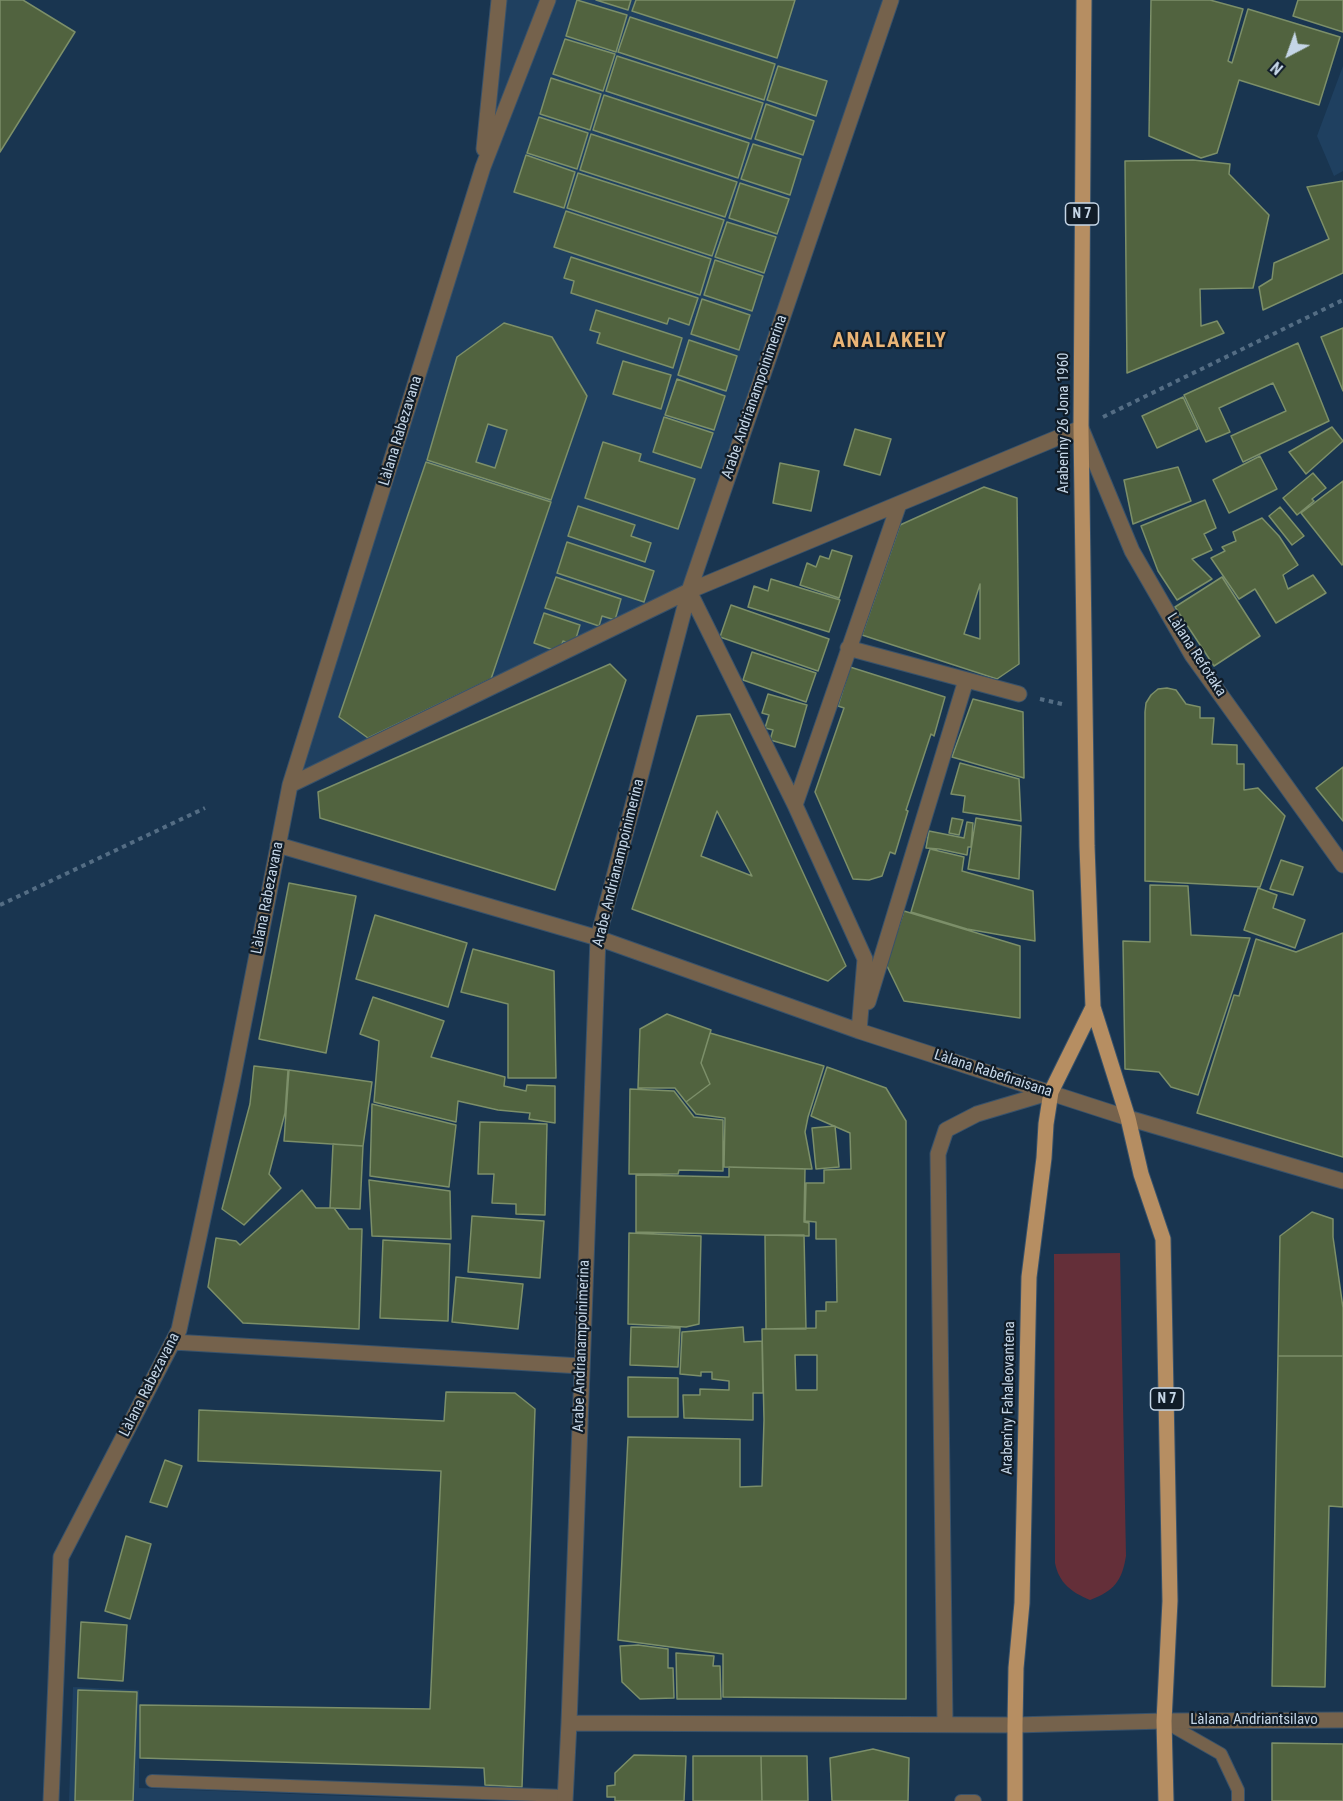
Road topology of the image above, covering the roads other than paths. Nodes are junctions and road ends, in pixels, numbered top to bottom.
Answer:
1 (499, 0) edge
2 (548, 0) edge
3 (891, 0) edge
4 (1084, 0) edge
5 (483, 167) junction
6 (1081, 428) junction
7 (899, 504) junction
8 (689, 591) junction
9 (848, 648) junction
10 (966, 680) junction
11 (1019, 694) road end
12 (290, 785) junction
13 (795, 805) junction
14 (278, 845) junction
15 (1088, 846) joint
16 (1343, 864) edge
17 (598, 938) junction
18 (1093, 1007) junction
19 (859, 1031) junction
20 (1051, 1092) junction
21 (1128, 1118) junction
22 (1343, 1181) edge
23 (173, 1342) junction
24 (581, 1366) junction
25 (1343, 1720) edge
26 (1164, 1721) junction
27 (569, 1723) junction
28 (945, 1723) junction
29 (1015, 1725) junction
30 (152, 1781) dead end
31 (565, 1798) edge
32 (51, 1801) edge
33 (961, 1801) edge
34 (975, 1801) edge
35 (1015, 1801) edge
36 (1166, 1801) edge
37 (1238, 1801) edge

1 - 5 street
2 - 5 street, Làlana Rabezavana
3 - 8 street, Arabe Andrianampoinimerina
4 - 6 main road, Araben'ny 26 Jona 1960 / N 7
5 - 12 street, Làlana Rabezavana
6 - 7 street
6 - 15 main road, Araben'ny 26 Jona 1960 / N 7
6 - 16 street, Làlana Refotaka
7 - 8 street
7 - 9 street
8 - 12 street
8 - 13 street
8 - 17 street, Arabe Andrianampoinimerina
9 - 10 street
9 - 13 street
10 - 11 street
10 - 19 street
12 - 14 street, Làlana Rabezavana
13 - 19 street
14 - 17 street, Làlana Rabefiraisana
14 - 23 street, Làlana Rabezavana
15 - 18 main road, Araben'ny Fahaleovantena / N 7
17 - 19 street, Làlana Rabefiraisana
17 - 24 street, Arabe Andrianampoinimerina
18 - 20 main road, Araben'ny Fahaleovantena / N 7
18 - 21 main road, Araben'ny Fahaleovantena / N 7
19 - 20 street, Làlana Rabefiraisana
20 - 21 street, Làlana Rabefiraisana
20 - 28 street
20 - 29 main road, Araben'ny Fahaleovantena / N 7
21 - 22 street, Làlana Rabefiraisana
21 - 26 main road, Araben'ny Fahaleovantena / N 7
23 - 24 street
23 - 32 street, Làlana Rabezavana
24 - 27 street, Arabe Andrianampoinimerina
25 - 26 street, Làlana Andriantsilavo
26 - 29 street, Làlana Andriantsilavo
26 - 36 main road, Araben'ny Fahaleovantena / N 7
26 - 37 lane
27 - 28 street, Làlana Andriantsilavo
27 - 31 street, Arabe Andrianampoinimerina
28 - 29 street, Làlana Andriantsilavo
29 - 35 main road, Araben'ny Fahaleovantena / N 7
30 - 31 lane
33 - 34 lane

